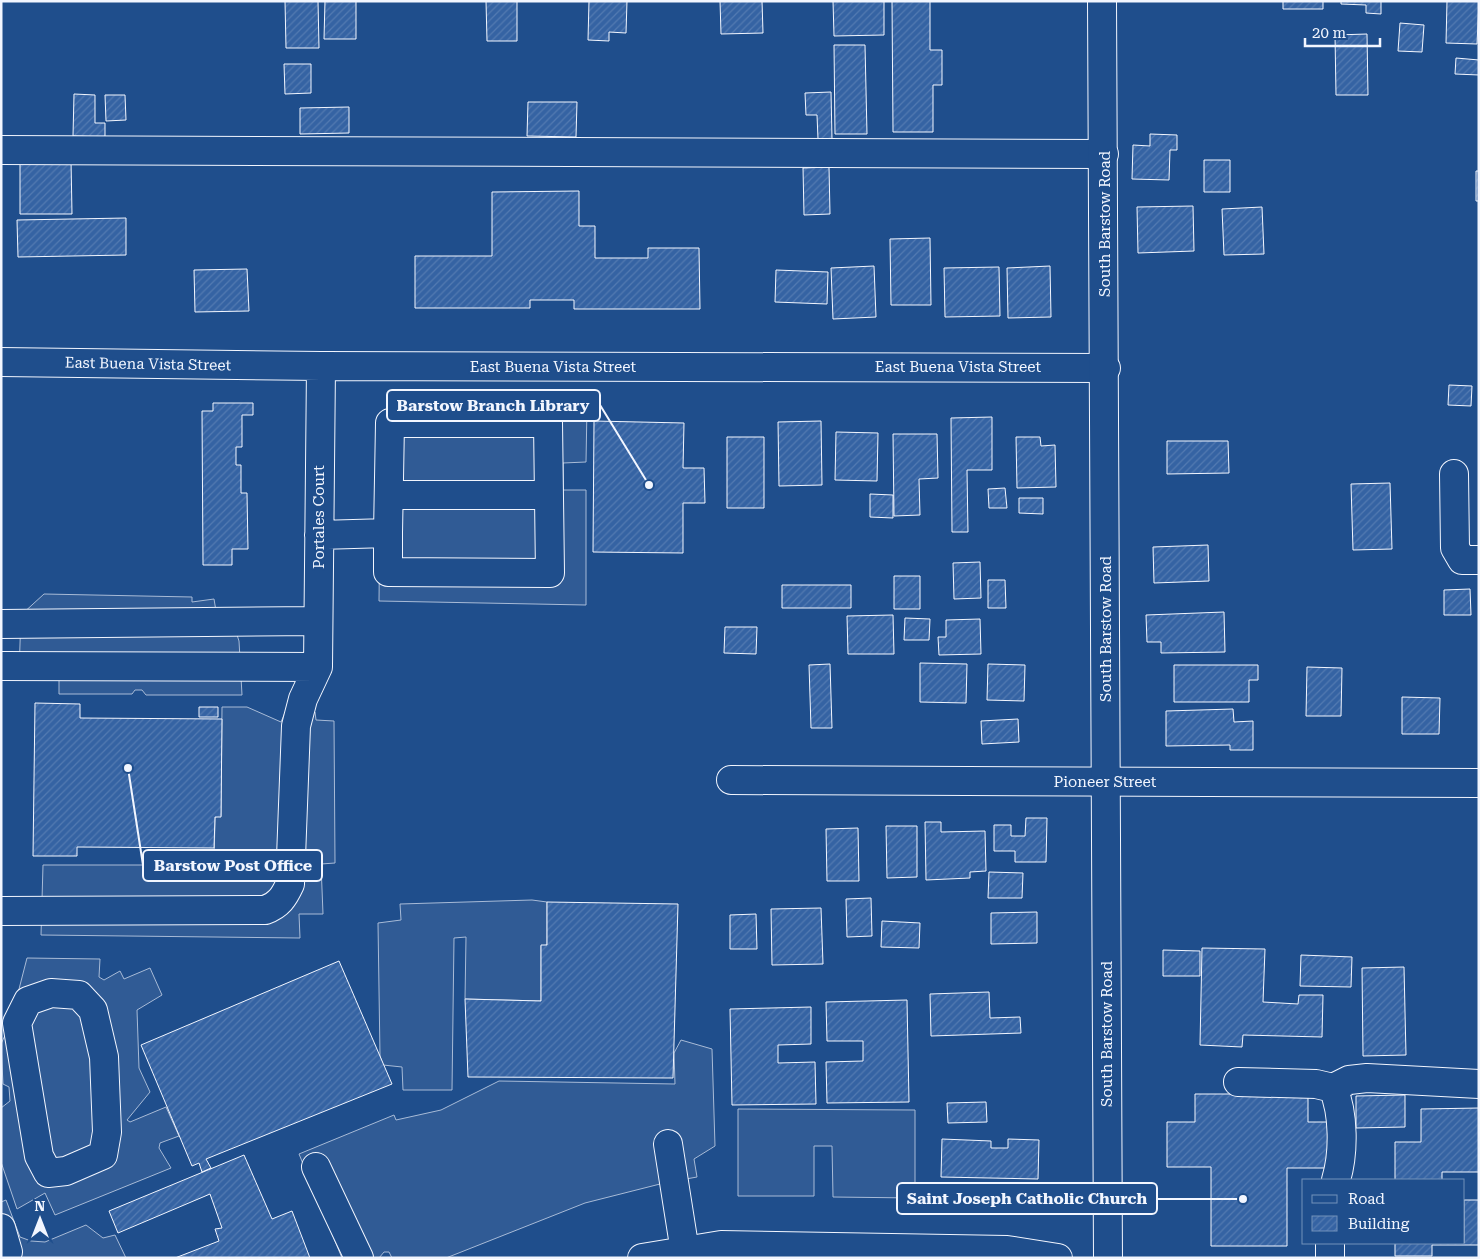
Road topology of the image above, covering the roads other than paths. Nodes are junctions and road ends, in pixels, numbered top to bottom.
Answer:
1 (1102, 1) edge
2 (1, 150) edge
3 (1104, 154) junction
4 (1, 362) edge
5 (320, 366) junction
6 (1106, 368) junction
7 (1454, 474) dead end
8 (389, 495) junction
9 (549, 495) junction
10 (388, 533) junction
11 (319, 535) junction
12 (1479, 560) edge
13 (318, 621) junction
14 (1, 624) edge
15 (1, 666) edge
16 (318, 667) junction
17 (731, 780) dead end
18 (1107, 782) junction
19 (1479, 783) edge
20 (1, 911) edge
21 (12, 1070) edge
22 (1238, 1082) dead end
23 (1479, 1084) edge
24 (1333, 1088) junction
25 (668, 1144) dead end
26 (316, 1167) dead end
27 (1336, 1179) edge
28 (1330, 1244) edge
29 (793, 1252) edge
30 (685, 1254) edge
31 (359, 1258) edge
32 (642, 1258) edge
33 (1058, 1258) edge
34 (1108, 1258) edge
35 (1330, 1258) edge

1 - 3 street, South Barstow Road
2 - 3 street
3 - 6 street, South Barstow Road
4 - 5 street, East Buena Vista Street
5 - 6 street, East Buena Vista Street
5 - 11 street, Portales Court
6 - 18 street, South Barstow Road
7 - 12 street
8 - 9 street
8 - 9 street
8 - 10 street
9 - 10 street
10 - 11 street
11 - 13 street, Portales Court
13 - 14 street
13 - 16 street, Portales Court
15 - 16 street
16 - 20 street
17 - 18 street, Pioneer Street
18 - 19 street, Pioneer Street
18 - 34 street, South Barstow Road
21 - 21 street
22 - 24 street
23 - 24 street
24 - 27 street
25 - 30 street
26 - 31 street
28 - 35 street
29 - 30 street
29 - 33 street
30 - 32 street

